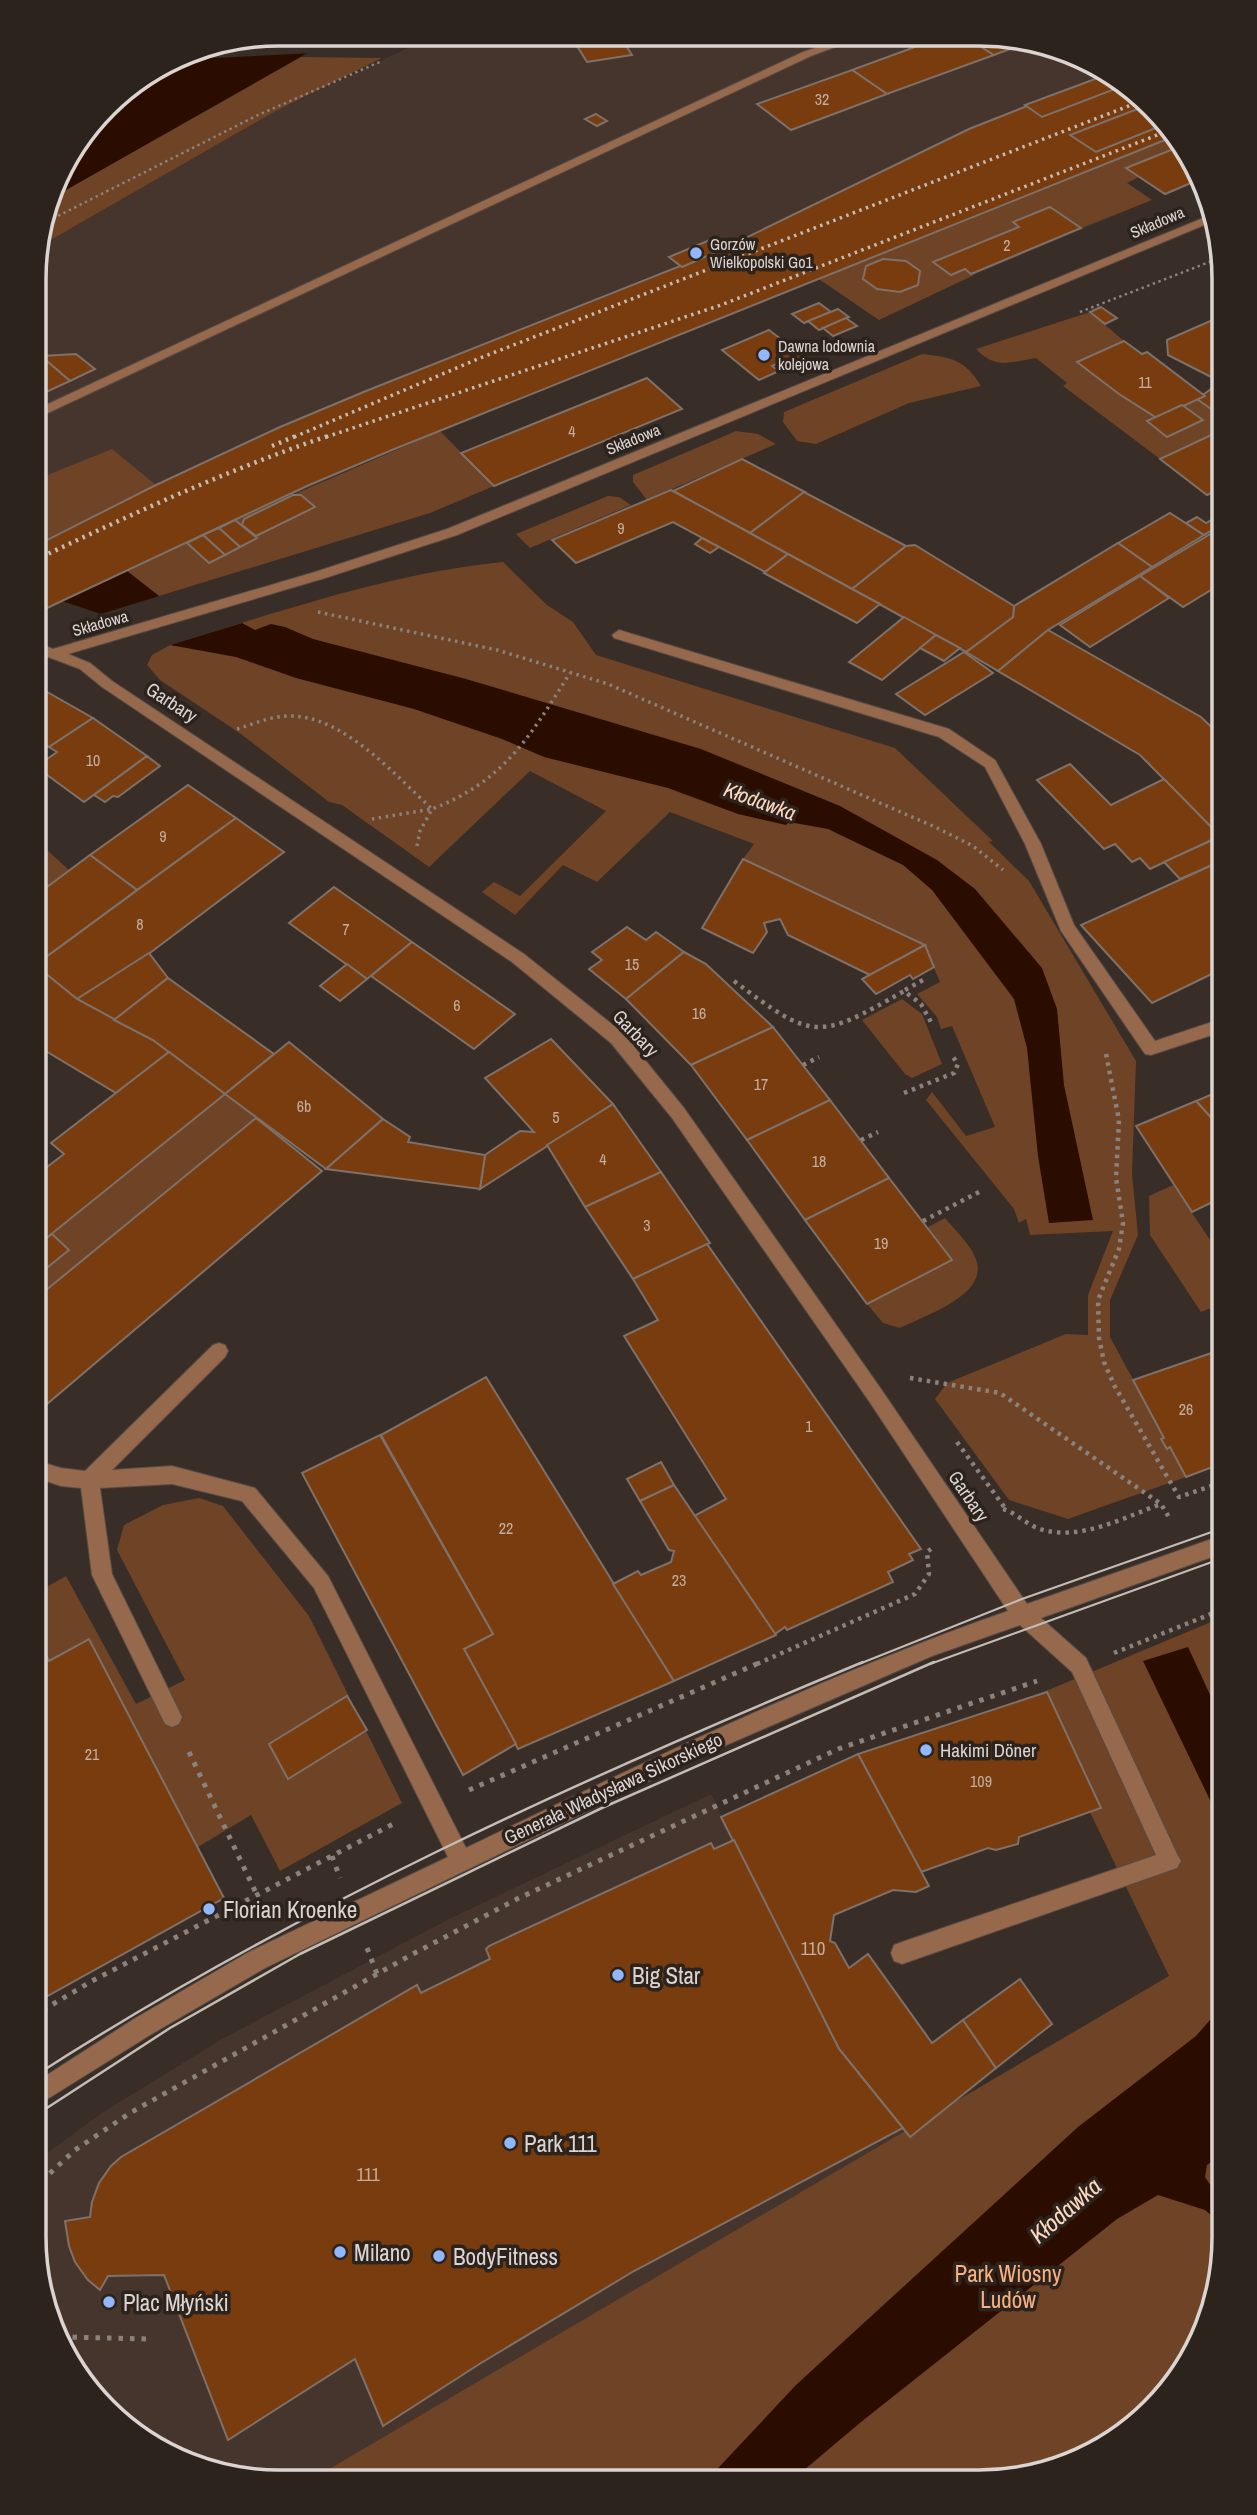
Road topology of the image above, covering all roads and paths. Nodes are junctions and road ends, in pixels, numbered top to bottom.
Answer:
1 (831, 46) edge
2 (382, 61) dead end
3 (53, 218) edge
4 (1204, 222) edge
5 (46, 410) edge
6 (266, 590) junction
7 (619, 635) dead end
8 (46, 651) edge
9 (52, 653) junction
10 (46, 655) edge
11 (570, 673) junction
12 (233, 729) dead end
13 (432, 809) junction
14 (323, 827) junction
15 (390, 872) junction
16 (1010, 878) dead end
17 (923, 980) dead end
18 (734, 981) dead end
19 (905, 991) junction
20 (932, 1024) dead end
21 (1212, 1028) edge
22 (1102, 1042) dead end
23 (819, 1057) dead end
24 (953, 1057) dead end
25 (803, 1065) dead end
26 (904, 1093) dead end
27 (878, 1132) dead end
28 (860, 1140) dead end
29 (981, 1191) dead end
30 (923, 1221) dead end
31 (219, 1351) dead end
32 (909, 1378) dead end
33 (46, 1472) edge
34 (89, 1480) junction
35 (1211, 1486) edge
36 (1161, 1504) junction
37 (1170, 1519) dead end
38 (966, 1530) junction
39 (1211, 1548) edge
40 (1022, 1614) junction
41 (1211, 1614) edge
42 (1079, 1665) junction
43 (172, 1717) joint
44 (434, 1805) junction
45 (461, 1860) junction
46 (257, 1895) junction
47 (902, 1953) dead end
48 (46, 2008) edge
49 (46, 2089) edge
50 (46, 2177) edge
51 (69, 2337) edge
52 (151, 2339) dead end

1 - 5 street
2 - 3 path
4 - 6 street, Składowa
6 - 9 street, Składowa
6 - 11 path
7 - 21 street
8 - 9 street, Garbary
9 - 10 street, Składowa
9 - 14 street, Garbary
11 - 13 path
11 - 16 path
12 - 13 path
13 - 14 path
13 - 15 path
14 - 15 street, Garbary
15 - 38 street, Garbary
17 - 19 path
18 - 19 path
19 - 20 path
22 - 35 path
23 - 25 path
24 - 26 path
27 - 28 path
29 - 30 path
31 - 34 street
32 - 36 path
33 - 34 street
34 - 43 street
34 - 44 street
36 - 37 path
36 - 38 path
38 - 40 street, Garbary
38 - 44 path
39 - 40 street, Generała Władysława Sikorskiego
40 - 42 street, Garbary
40 - 45 street, Generała Władysława Sikorskiego
41 - 42 path
42 - 47 street
42 - 50 path
43 - 46 path
44 - 45 street
44 - 46 path
45 - 49 street, Generała Władysława Sikorskiego
46 - 48 path
51 - 52 path

